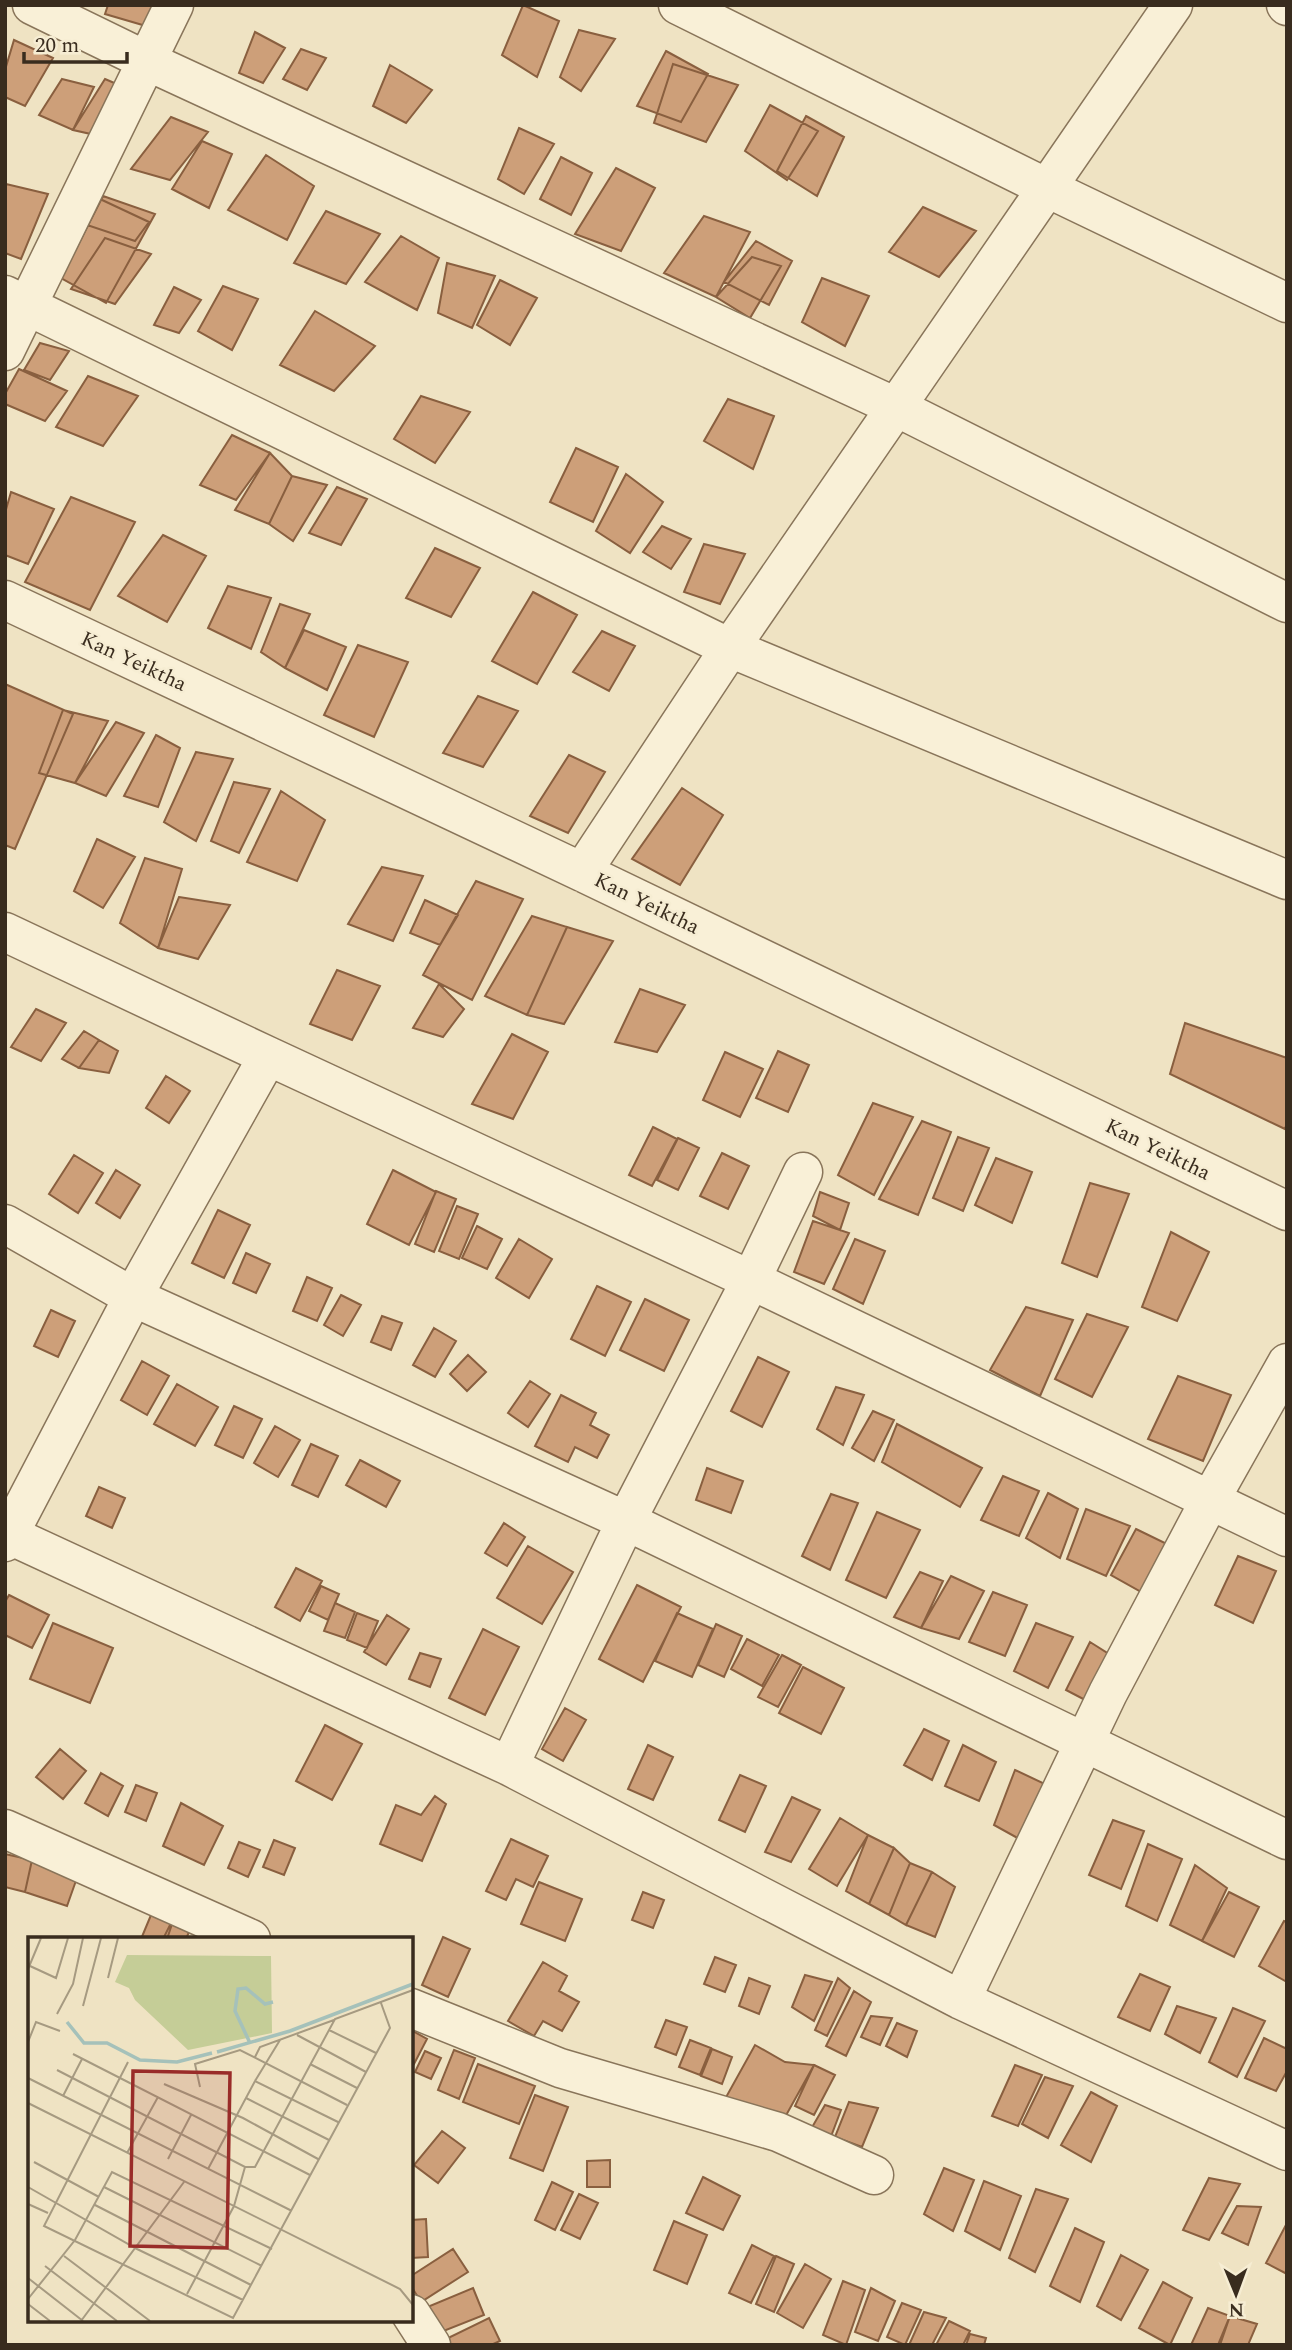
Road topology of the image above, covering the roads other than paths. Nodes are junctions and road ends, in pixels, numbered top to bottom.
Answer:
1 (32, 5) edge
2 (174, 5) edge
3 (678, 5) edge
4 (1172, 5) edge
5 (147, 61) junction
6 (1047, 188) junction
7 (16, 300) edge
8 (1287, 303) edge
9 (5, 351) edge
10 (896, 407) junction
11 (5, 600) edge
12 (1287, 603) edge
13 (730, 648) junction
14 (582, 872) junction
15 (1287, 880) edge
16 (5, 932) edge
17 (268, 1056) junction
18 (803, 1172) dead end
19 (1287, 1211) edge
20 (5, 1224) edge
21 (751, 1280) junction
22 (133, 1297) junction
23 (1287, 1363) edge
24 (1210, 1500) junction
25 (626, 1521) junction
26 (6, 1536) edge
27 (1287, 1537) edge
28 (1084, 1742) junction
29 (509, 1766) junction
30 (5, 1829) edge
31 (1287, 1840) edge
32 (247, 1937) edge
33 (961, 2000) junction
34 (413, 2009) edge
35 (1287, 2151) edge
36 (874, 2175) dead end
37 (413, 2317) edge
38 (431, 2345) edge

1 - 5 street
2 - 5 street
3 - 6 street
4 - 6 street
5 - 7 street
5 - 10 street
6 - 8 street
6 - 10 street
7 - 9 street
7 - 13 street
10 - 12 street
10 - 13 street
11 - 14 street, Kan Yeiktha
13 - 14 street
13 - 15 street
14 - 19 street, Kan Yeiktha
16 - 17 street
17 - 21 street
17 - 22 street
18 - 21 street
20 - 22 street
21 - 24 street
21 - 25 street
22 - 25 street
22 - 26 street
23 - 24 street
24 - 27 street
24 - 28 street
25 - 28 street
25 - 29 street
26 - 29 street
28 - 31 street
28 - 33 street
29 - 33 street
30 - 32 street
33 - 35 street
34 - 36 street
37 - 38 street

